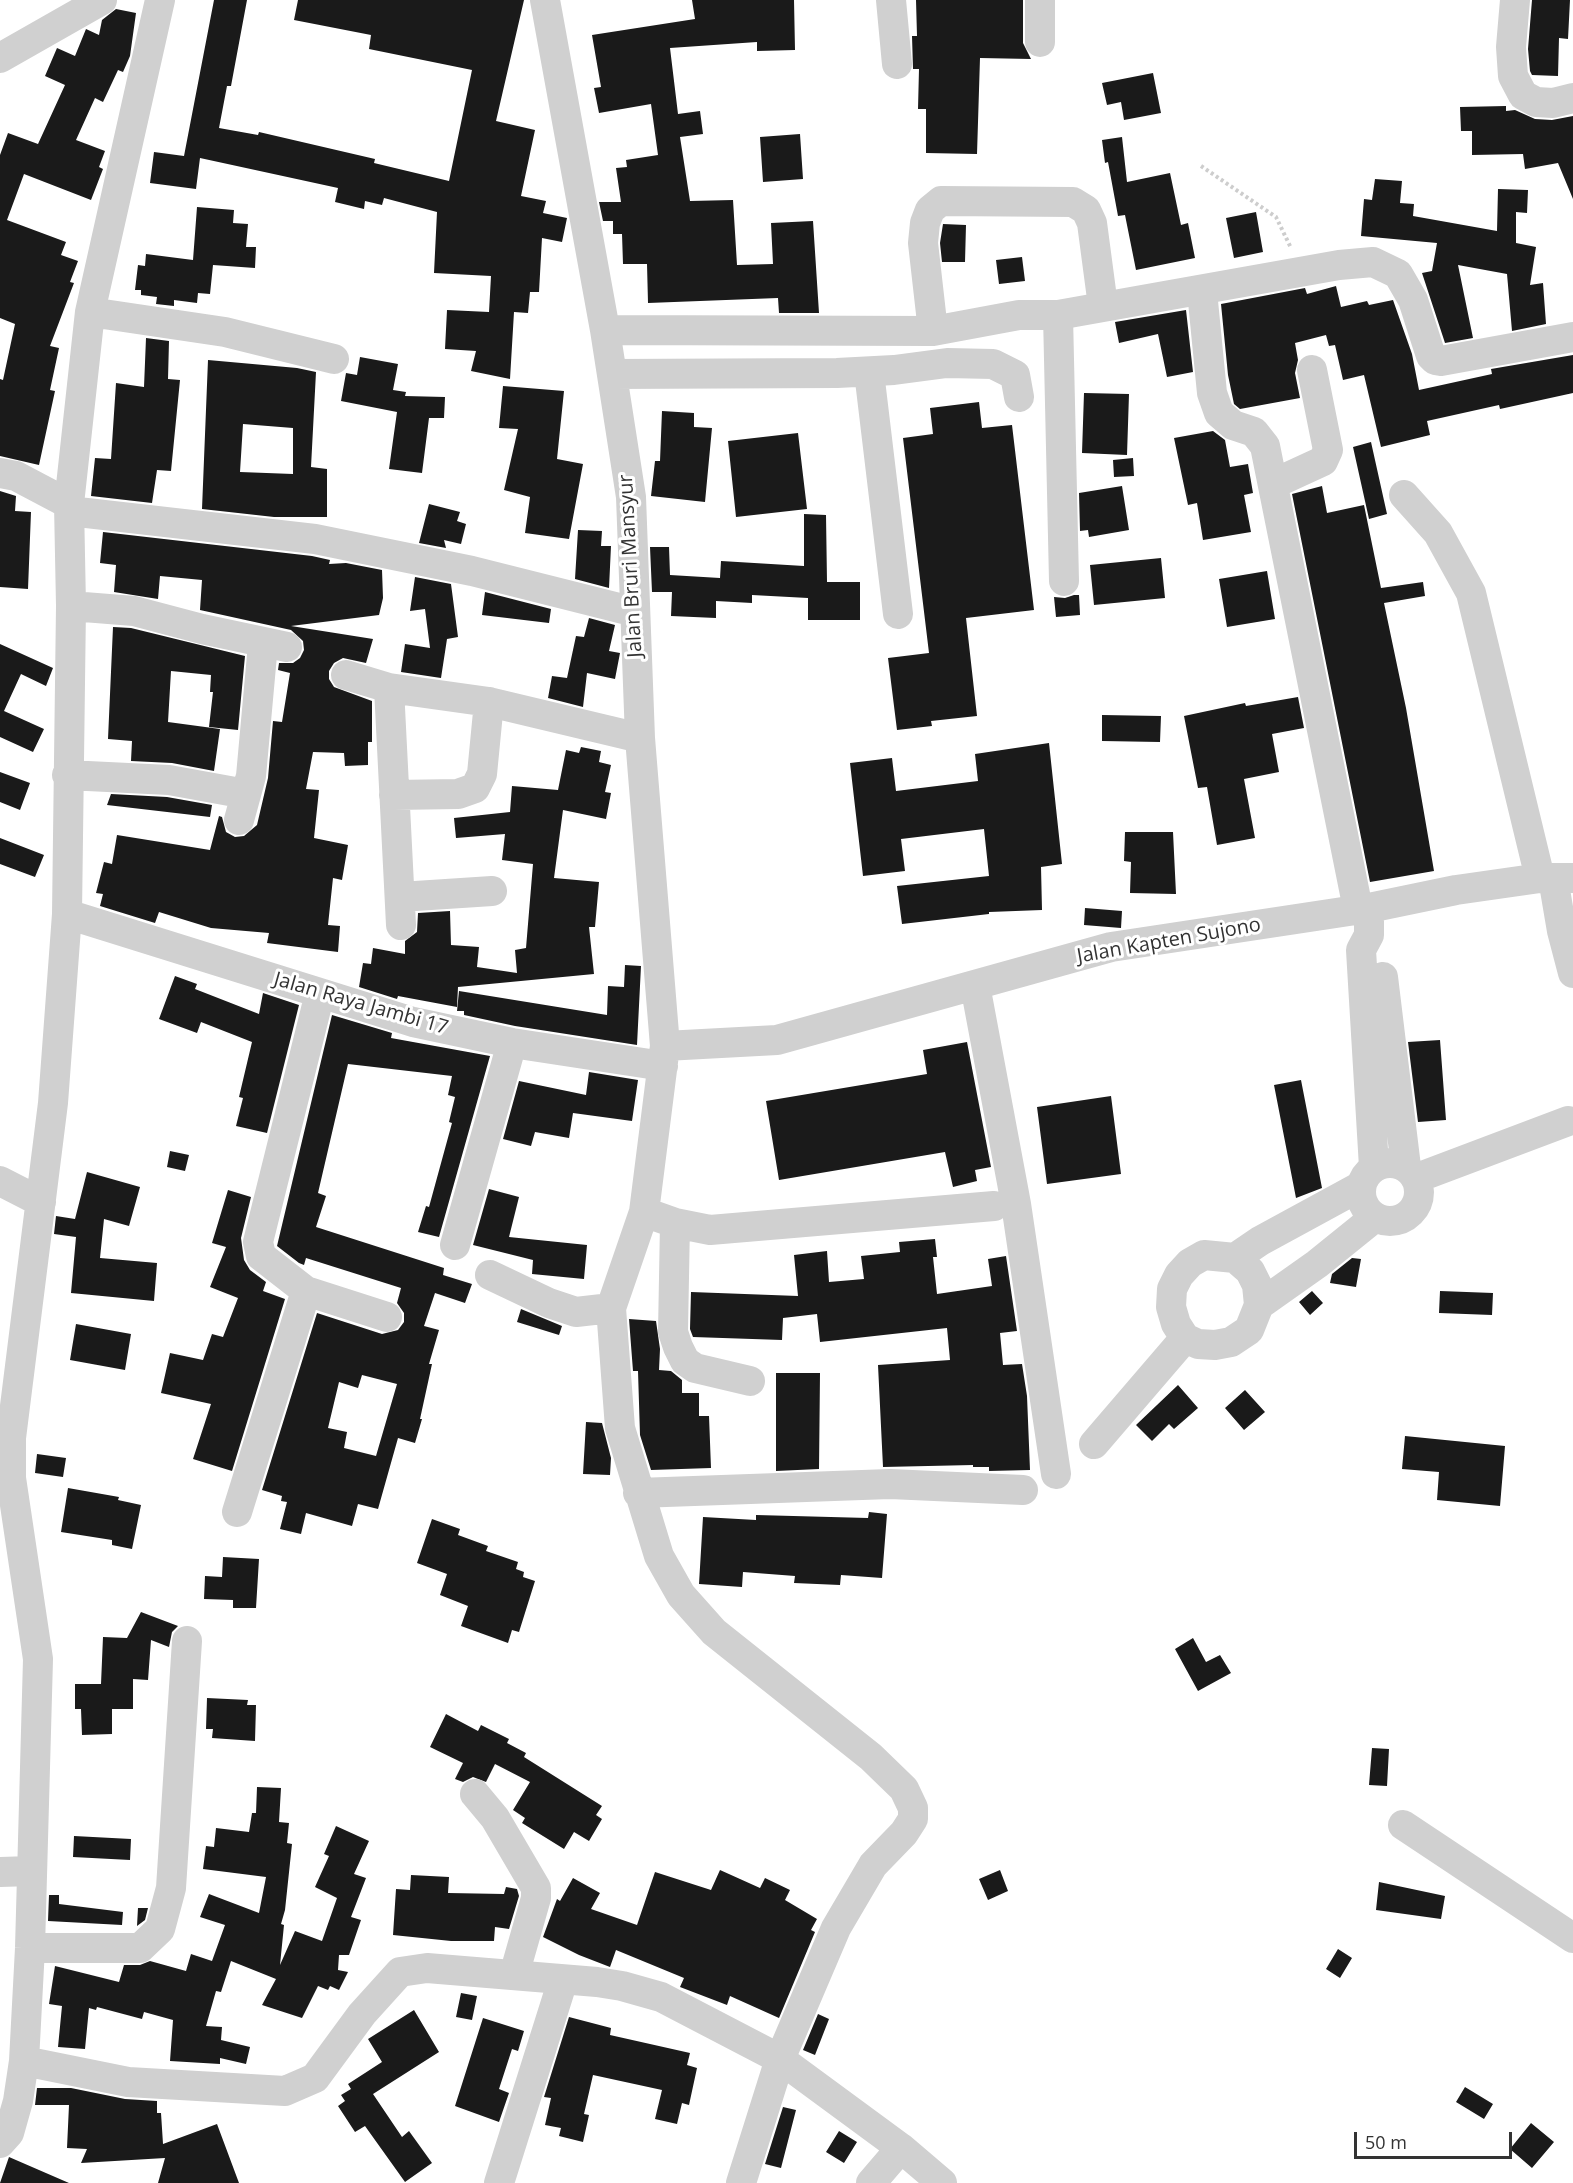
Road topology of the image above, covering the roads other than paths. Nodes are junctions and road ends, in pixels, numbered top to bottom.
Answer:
1 (102, 0) edge
2 (160, 0) edge
3 (545, 0) edge
4 (891, 0) edge
5 (1040, 0) edge
6 (1515, 0) edge
7 (1040, 42) dead end
8 (0, 58) edge
9 (897, 64) dead end
10 (1573, 98) edge
11 (1202, 291) junction
12 (1103, 306) junction
13 (90, 312) junction
14 (1058, 315) junction
15 (605, 330) junction
16 (933, 331) junction
17 (1573, 337) edge
18 (334, 359) dead end
19 (1312, 370) dead end
20 (869, 372) junction
21 (612, 374) junction
22 (1018, 397) dead end
23 (0, 473) edge
24 (1273, 484) junction
25 (1404, 495) dead end
26 (69, 507) junction
27 (1064, 581) dead end
28 (71, 606) junction
29 (635, 612) junction
30 (898, 614) dead end
31 (346, 675) dead end
32 (389, 688) junction
33 (489, 702) junction
34 (640, 738) junction
35 (67, 775) junction
36 (394, 795) junction
37 (1555, 878) edge
38 (492, 891) dead end
39 (67, 914) junction
40 (1365, 918) junction
41 (1573, 973) edge
42 (975, 985) junction
43 (320, 993) junction
44 (1377, 1031) junction
45 (512, 1043) junction
46 (664, 1056) junction
47 (1568, 1121) dead end
48 (1412, 1173) junction
49 (1367, 1176) junction
50 (0, 1182) edge
51 (41, 1202) junction
52 (994, 1206) dead end
53 (644, 1212) junction
54 (1374, 1218) junction
55 (675, 1223) junction
56 (455, 1245) dead end
57 (1235, 1258) junction
58 (490, 1275) dead end
59 (306, 1291) junction
60 (1258, 1305) junction
61 (611, 1308) junction
62 (387, 1317) dead end
63 (1185, 1338) junction
64 (750, 1381) dead end
65 (1094, 1444) dead end
66 (1056, 1474) dead end
67 (5, 1478) edge
68 (1023, 1490) dead end
69 (638, 1493) junction
70 (237, 1512) dead end
71 (187, 1641) dead end
72 (475, 1794) dead end
73 (1403, 1825) dead end
74 (32, 1870) junction
75 (0, 1872) edge
76 (1573, 1938) edge
77 (30, 1948) junction
78 (514, 1975) junction
79 (563, 1980) junction
80 (780, 2060) junction
81 (24, 2061) junction
82 (0, 2143) edge
83 (901, 2148) junction
84 (499, 2183) edge
85 (741, 2183) edge
86 (871, 2183) edge
87 (942, 2183) edge

1 - 8 street
2 - 13 street
3 - 15 street, Jalan Bruri Mansyur
4 - 9 street
5 - 7 street
6 - 10 street
11 - 12 street
11 - 17 street
11 - 24 street
12 - 14 street
12 - 16 street
13 - 18 street
13 - 26 street
14 - 16 street
14 - 27 street
15 - 16 street
15 - 21 street, Jalan Bruri Mansyur
19 - 24 street
20 - 21 street
20 - 22 street
20 - 30 street
21 - 29 street, Jalan Bruri Mansyur
23 - 26 street
24 - 40 street
25 - 37 street
26 - 28 street
26 - 29 street
28 - 35 street
28 - 35 street
29 - 34 street, Jalan Bruri Mansyur
31 - 32 street
32 - 33 street
32 - 36 street
33 - 34 street
33 - 36 street
34 - 46 street, Jalan Bruri Mansyur
35 - 39 street
36 - 38 street
37 - 40 street, Jalan Kapten Sujono
37 - 41 street
39 - 43 street, Jalan Raya Jambi 17
39 - 51 street
40 - 42 street, Jalan Kapten Sujono
40 - 44 street
42 - 46 street, Jalan Kapten Sujono
42 - 66 street
43 - 45 street, Jalan Raya Jambi 17
43 - 59 street
44 - 48 street
44 - 49 street
45 - 46 street, Jalan Raya Jambi 17
45 - 56 street
46 - 53 street, Jalan Bruri Mansyur
47 - 48 street
48 - 49 street
48 - 54 street
49 - 54 street
49 - 57 street
50 - 51 street
51 - 67 street
52 - 55 street
53 - 55 street
53 - 61 street, Jalan Bruri Mansyur
54 - 60 street
55 - 64 street
57 - 60 street
57 - 63 street
58 - 61 street
59 - 62 street
59 - 70 street
60 - 63 street
61 - 69 street
63 - 65 street
67 - 74 street
68 - 69 street
69 - 80 street
71 - 77 street
72 - 78 street
73 - 76 street
74 - 75 street
74 - 77 street
77 - 81 street
78 - 79 street
78 - 81 street
79 - 80 street
79 - 84 street
80 - 83 street
80 - 85 street
81 - 82 street
83 - 86 street
83 - 87 street

